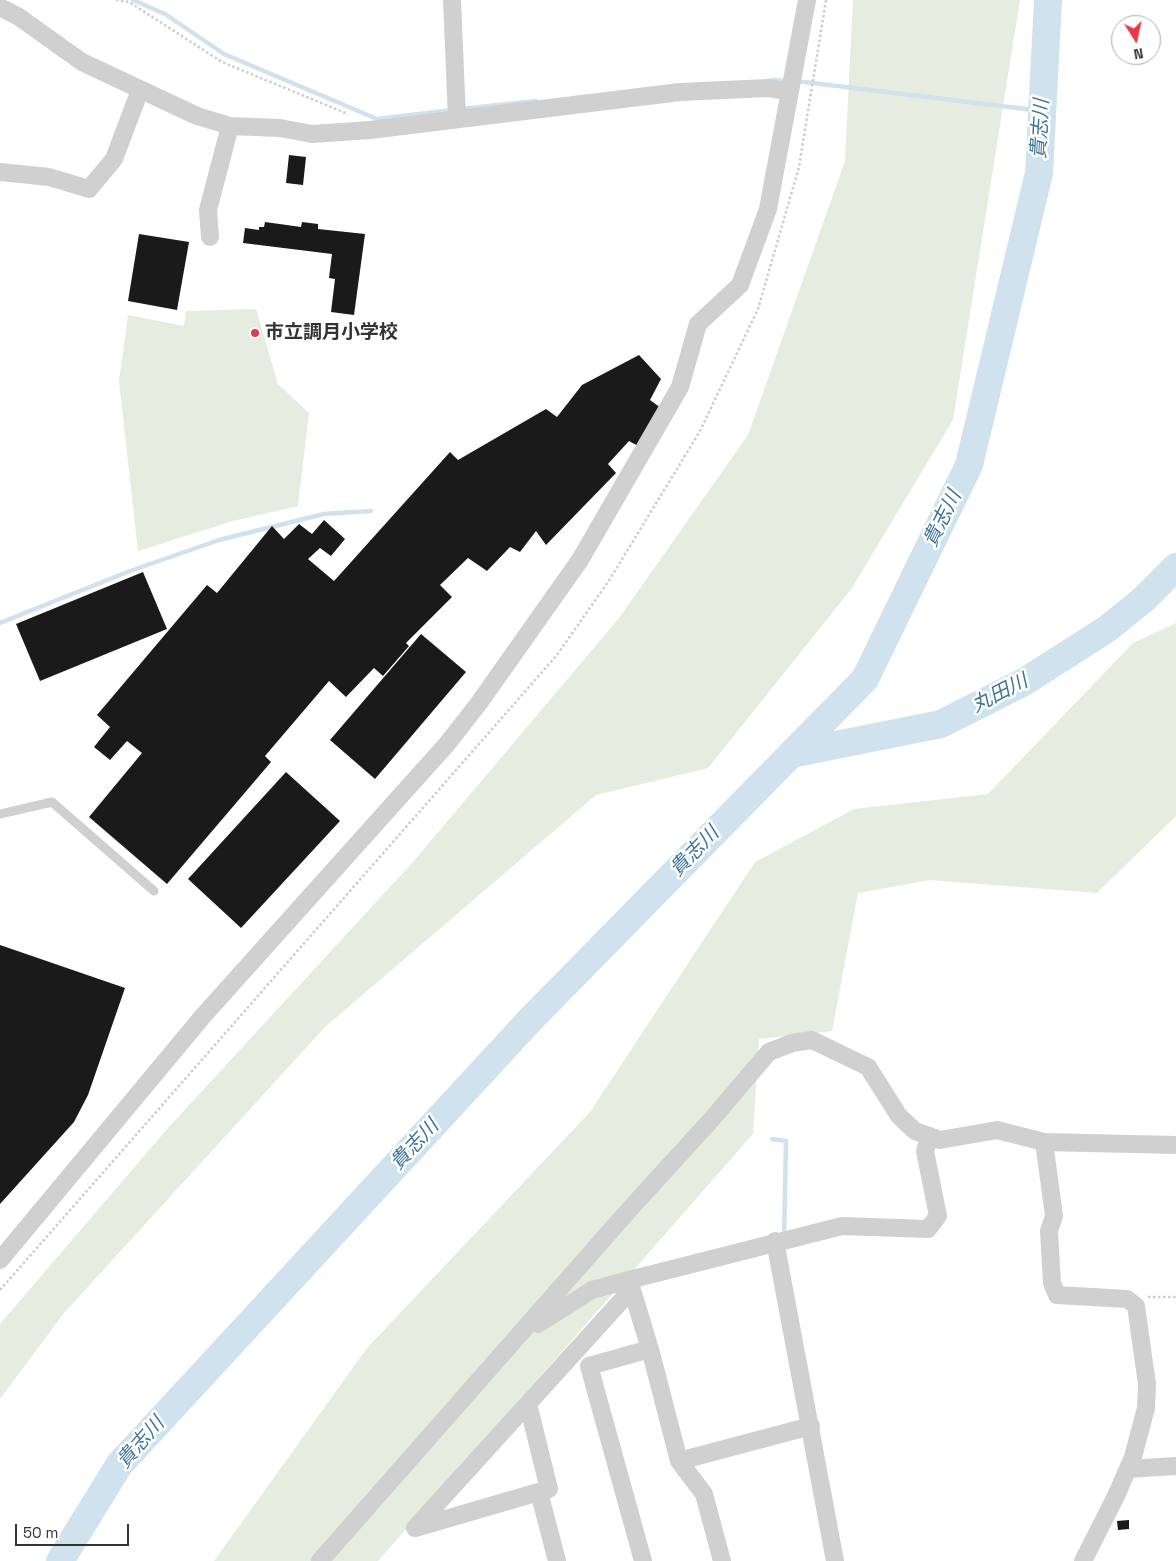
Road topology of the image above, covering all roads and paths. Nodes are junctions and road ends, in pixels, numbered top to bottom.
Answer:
1 (116, 0) edge
2 (452, 0) edge
3 (806, 0) edge
4 (0, 7) edge
5 (140, 90) junction
6 (790, 92) junction
7 (349, 115) dead end
8 (457, 118) junction
9 (230, 126) junction
10 (0, 172) edge
11 (210, 237) dead end
12 (0, 814) edge
13 (154, 891) dead end
14 (930, 1136) junction
15 (1044, 1142) junction
16 (1176, 1145) edge
17 (775, 1242) junction
18 (0, 1260) edge
19 (630, 1284) junction
20 (1176, 1297) edge
21 (1127, 1298) junction
22 (526, 1329) junction
23 (650, 1349) junction
24 (589, 1366) junction
25 (551, 1378) junction
26 (528, 1404) junction
27 (810, 1426) junction
28 (679, 1461) junction
29 (1176, 1466) edge
30 (1128, 1469) junction
31 (539, 1492) junction
32 (320, 1561) edge
33 (557, 1561) edge
34 (643, 1561) edge
35 (722, 1561) edge
36 (834, 1561) edge
37 (1083, 1561) edge

1 - 7 path
2 - 8 street
3 - 6 street
4 - 5 street
5 - 9 street
5 - 10 street
6 - 8 street
6 - 18 street
8 - 9 street
9 - 11 street
12 - 13 lane
14 - 15 street
14 - 17 street
14 - 22 street
15 - 16 street
15 - 21 street
17 - 19 street
17 - 27 street
19 - 22 street
19 - 23 street
19 - 25 street
20 - 21 path
21 - 30 street
22 - 32 street
23 - 24 street
23 - 28 street
24 - 25 street
24 - 34 street
25 - 26 street
26 - 31 street
26 - 31 street
27 - 28 street
27 - 36 street
28 - 35 street
29 - 30 street
30 - 37 street
31 - 33 street

